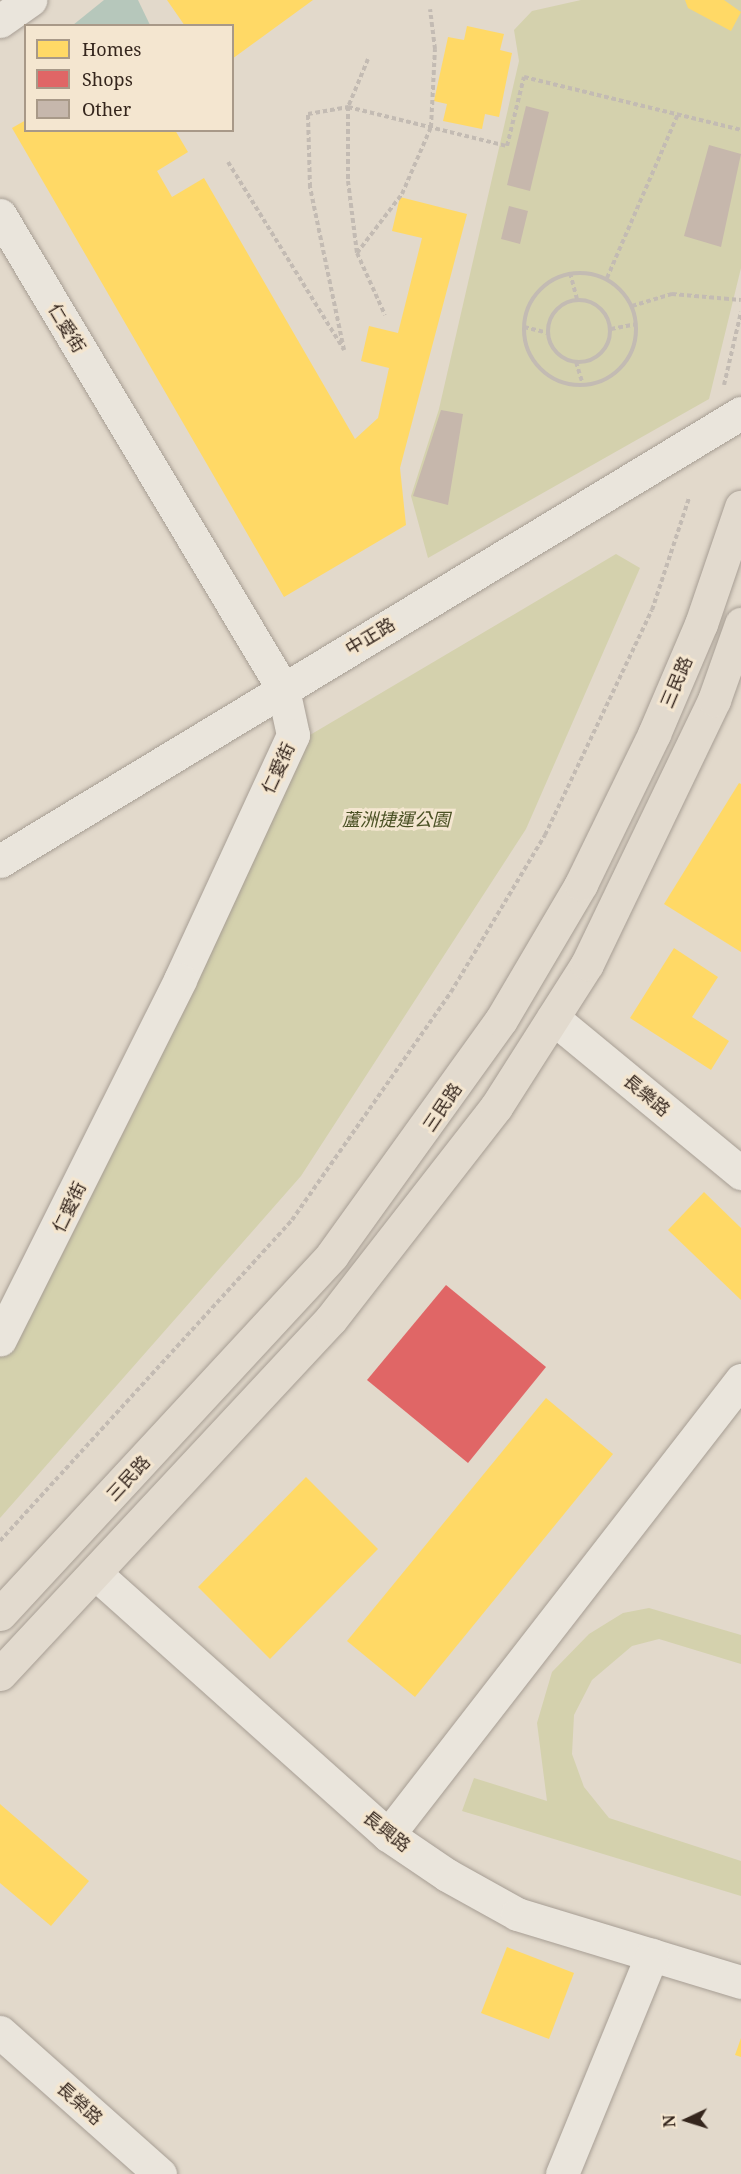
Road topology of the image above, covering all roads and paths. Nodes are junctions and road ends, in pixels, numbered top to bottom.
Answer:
1 (30, 0) edge
2 (430, 9) dead end
3 (0, 21) edge
4 (368, 59) dead end
5 (348, 107) junction
6 (678, 114) junction
7 (431, 127) junction
8 (741, 130) edge
9 (228, 162) dead end
10 (0, 215) edge
11 (357, 253) junction
12 (570, 273) junction
13 (607, 278) junction
14 (577, 299) junction
15 (741, 300) edge
16 (632, 306) junction
17 (741, 312) edge
18 (385, 315) dead end
19 (637, 324) junction
20 (524, 327) junction
21 (611, 329) junction
22 (548, 333) junction
23 (576, 362) junction
24 (583, 385) junction
25 (732, 402) edge
26 (689, 498) dead end
27 (741, 507) edge
28 (741, 624) edge
29 (283, 689) junction
30 (0, 861) edge
31 (553, 1018) junction
32 (741, 1173) edge
33 (0, 1339) edge
34 (741, 1380) edge
35 (0, 1541) edge
36 (96, 1574) junction
37 (0, 1614) edge
38 (0, 1674) edge
39 (388, 1834) junction
40 (652, 1955) junction
41 (741, 1982) edge
42 (0, 2032) edge
43 (160, 2174) edge
44 (562, 2174) edge

1 - 3 street
2 - 7 path
4 - 5 path
5 - 7 path
5 - 9 path
5 - 11 path
6 - 7 path
6 - 8 path
6 - 13 path
7 - 11 path
10 - 29 street, 仁愛街
11 - 18 path
12 - 13 path
12 - 14 path
12 - 20 path
13 - 16 path
14 - 21 path
14 - 22 path
15 - 16 path
16 - 19 path
17 - 25 path
19 - 21 path
19 - 24 path
20 - 22 path
20 - 24 path
21 - 23 path
22 - 23 path
23 - 24 path
25 - 29 street, 中正路
26 - 35 path
27 - 37 main road, 三民路
28 - 31 main road
29 - 30 street, 中正路
29 - 33 street, 仁愛街
31 - 32 street, 長樂路
31 - 36 main road
34 - 39 street
36 - 38 main road
36 - 39 street, 長興路
39 - 40 street, 長興路
40 - 41 street, 長興路
40 - 44 street
42 - 43 street, 長榮路

